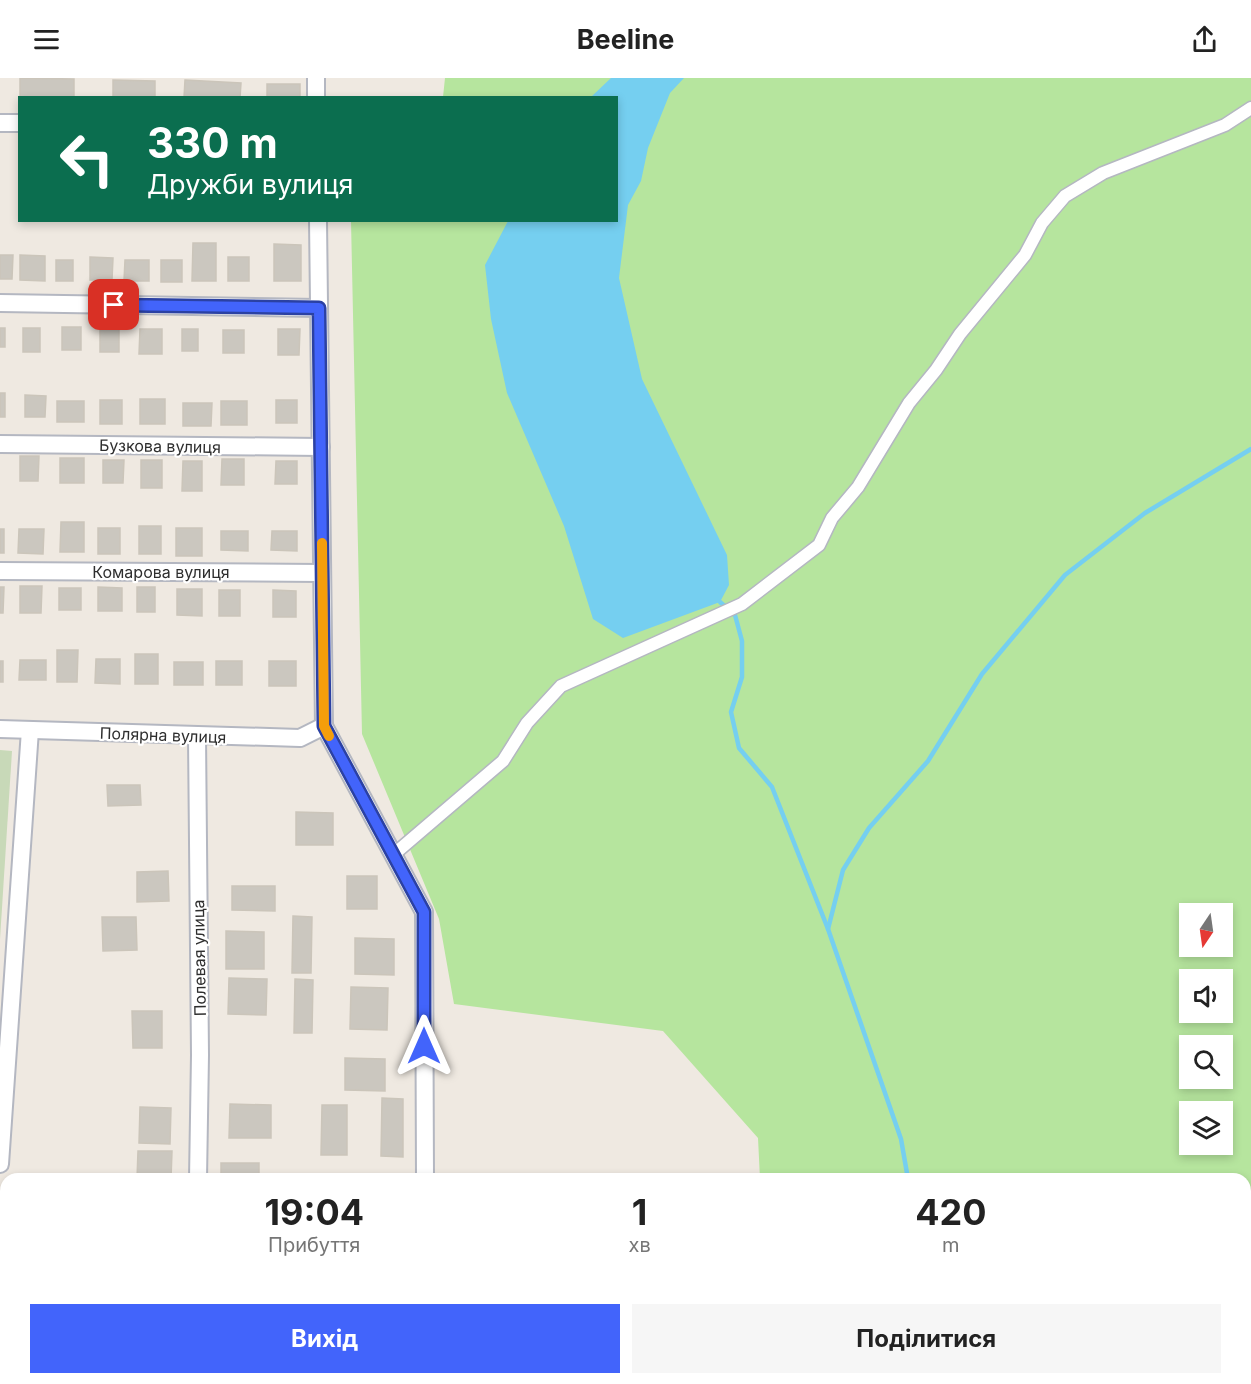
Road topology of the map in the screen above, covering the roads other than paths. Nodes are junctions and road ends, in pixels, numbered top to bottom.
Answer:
1 (316, 78) edge
2 (316, 96) edge
3 (1251, 108) edge
4 (0, 123) edge
5 (18, 123) edge
6 (318, 222) edge
7 (0, 303) edge
8 (319, 308) junction
9 (0, 444) edge
10 (321, 447) junction
11 (0, 570) edge
12 (322, 573) junction
13 (324, 726) junction
14 (0, 729) edge
15 (30, 730) junction
16 (197, 736) junction
17 (393, 855) junction
18 (0, 1164) edge
19 (198, 1173) edge
20 (425, 1173) edge

1 - 2 street
3 - 17 street
4 - 5 street
6 - 8 street
7 - 8 street
8 - 10 street
9 - 10 street, Бузкова вулиця
10 - 12 street
11 - 12 street, Комарова вулиця
12 - 13 street
13 - 16 street, Полярна вулиця
13 - 17 street
14 - 15 street, Полярна вулиця
15 - 16 street, Полярна вулиця
15 - 18 street
16 - 19 street, Полевая улица
17 - 20 street

